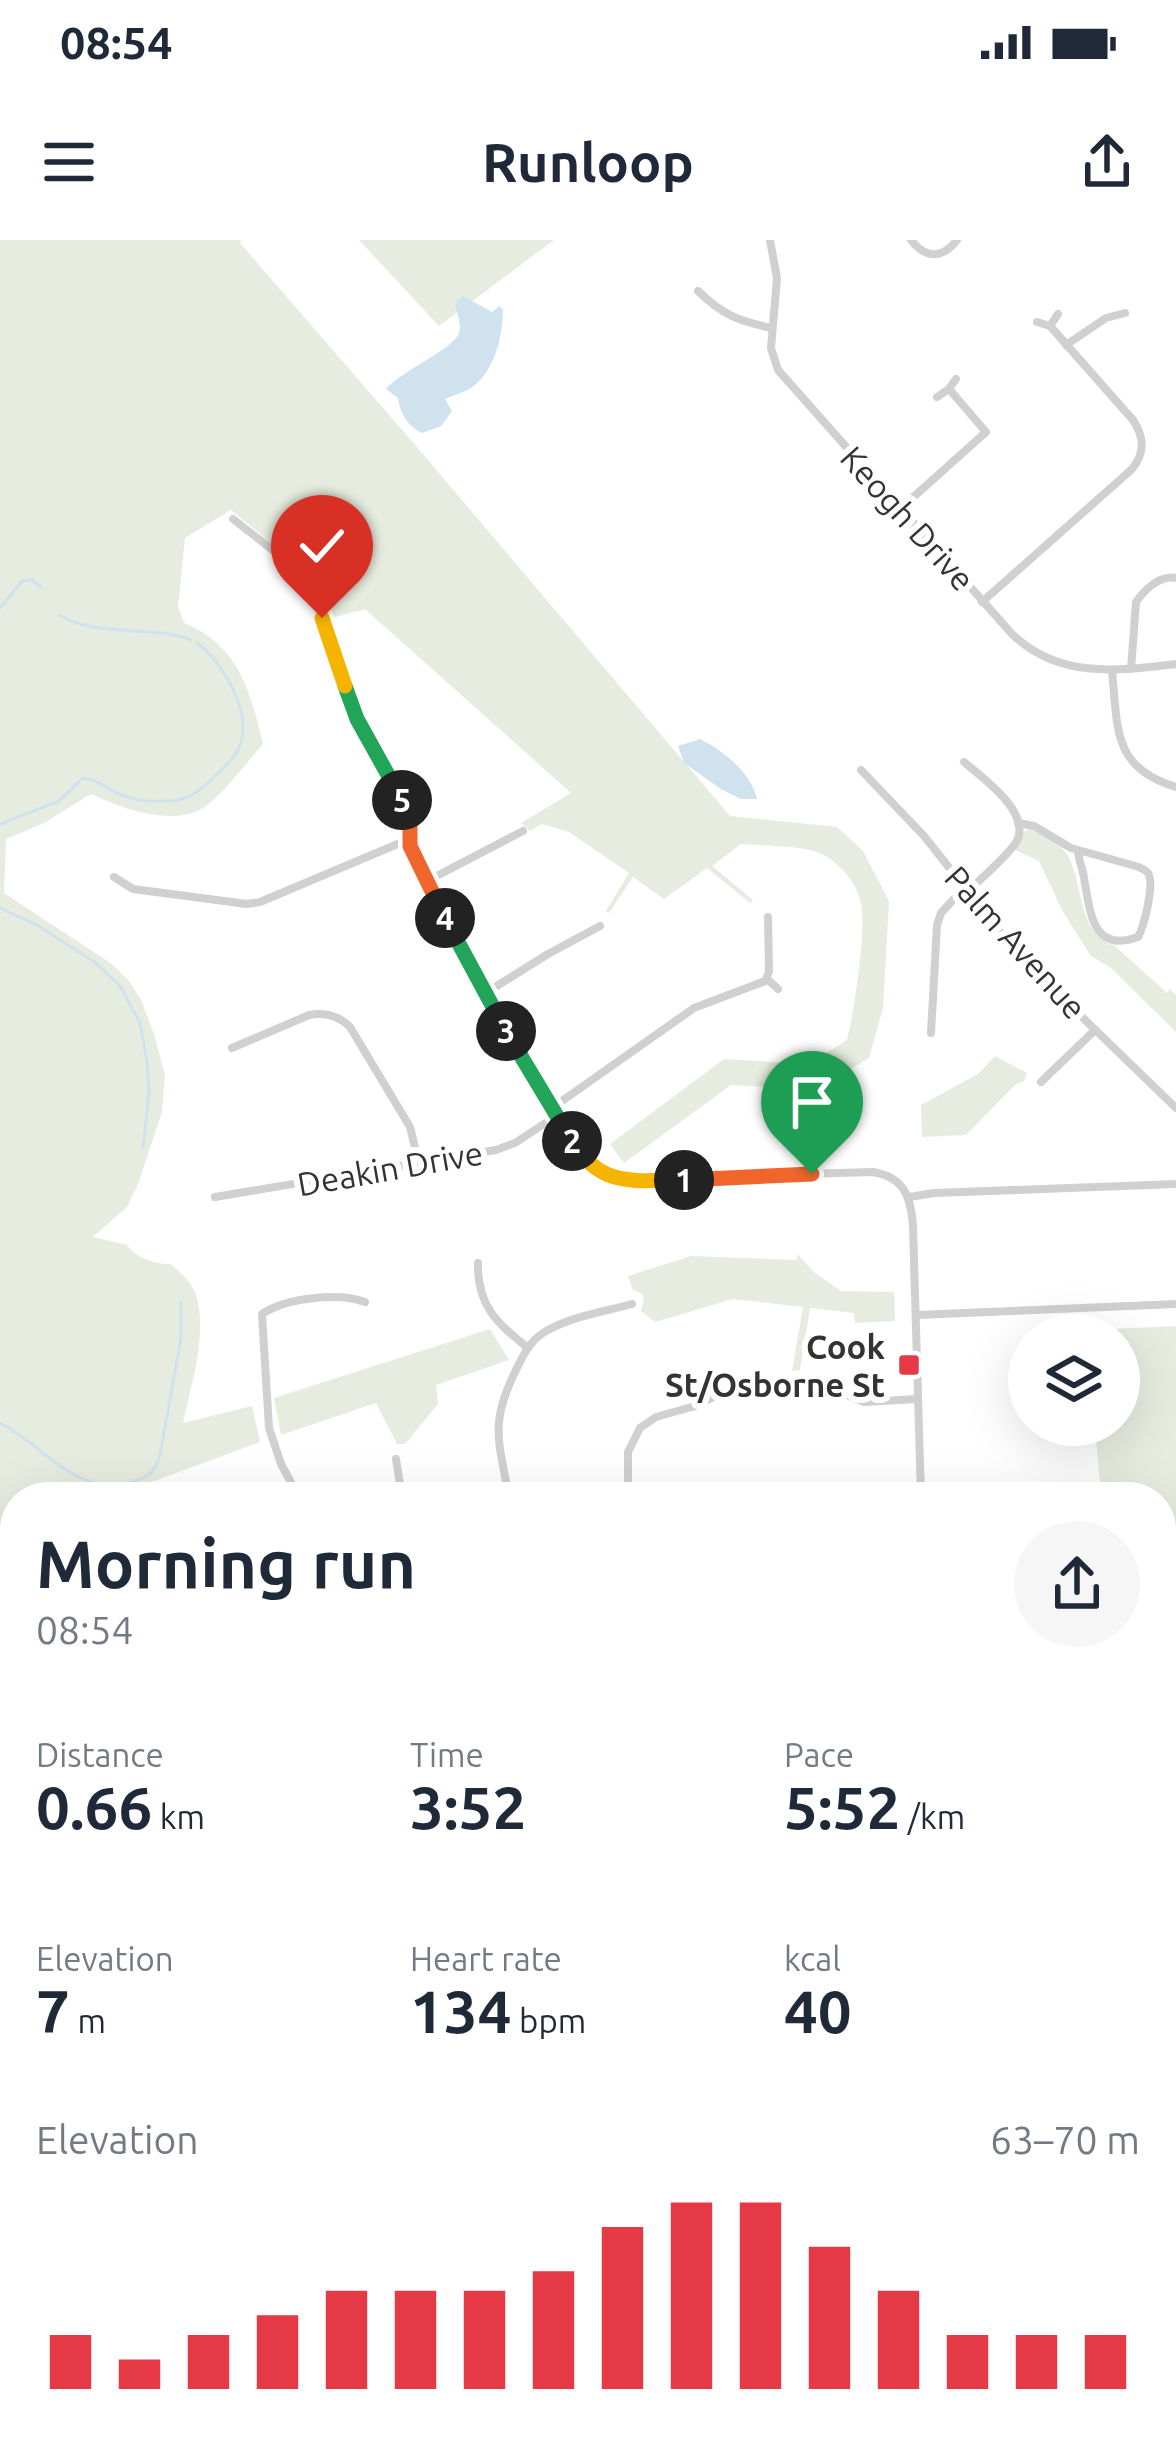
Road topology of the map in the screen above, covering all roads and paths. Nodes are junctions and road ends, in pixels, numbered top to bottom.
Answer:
1 (770, 240) edge
2 (911, 240) edge
3 (957, 240) edge
4 (698, 291) dead end
5 (1128, 312) dead end
6 (1058, 314) dead end
7 (1037, 322) dead end
8 (1050, 326) junction
9 (772, 328) junction
10 (1066, 345) junction
11 (956, 379) dead end
12 (949, 389) junction
13 (937, 397) dead end
14 (899, 510) junction
15 (233, 519) dead end
16 (1176, 578) edge
17 (982, 602) junction
18 (1176, 664) edge
19 (1131, 669) junction
20 (1112, 671) junction
21 (964, 762) dead end
22 (861, 770) dead end
23 (1176, 788) edge
24 (1018, 823) junction
25 (523, 831) dead end
26 (410, 846) junction
27 (1078, 850) junction
28 (114, 877) dead end
29 (427, 881) junction
30 (966, 890) junction
31 (768, 917) dead end
32 (600, 926) dead end
33 (767, 979) junction
34 (778, 989) dead end
35 (484, 994) junction
36 (1095, 1030) junction
37 (932, 1033) dead end
38 (232, 1048) dead end
39 (1041, 1082) dead end
40 (1176, 1108) edge
41 (554, 1112) junction
42 (419, 1163) junction
43 (1176, 1184) edge
44 (214, 1197) dead end
45 (909, 1197) junction
46 (478, 1263) dead end
47 (365, 1302) dead end
48 (632, 1304) dead end
49 (1176, 1304) edge
50 (917, 1316) junction
51 (528, 1348) junction
52 (917, 1399) junction
53 (396, 1459) dead end
54 (290, 1482) edge
55 (400, 1482) edge
56 (506, 1482) edge
57 (628, 1482) edge
58 (920, 1482) edge

1 - 9 street, Keogh Drive
2 - 3 street
4 - 9 street
5 - 10 street
6 - 8 street
7 - 8 street
8 - 10 street
9 - 14 street, Keogh Drive
10 - 17 street
11 - 12 street
12 - 13 street
12 - 14 street
14 - 17 street, Keogh Drive
15 - 26 street
16 - 19 street
17 - 20 street, Keogh Drive
18 - 19 street, Keogh Drive
19 - 20 street, Keogh Drive
20 - 23 street
21 - 24 street
22 - 30 street, Palm Avenue
24 - 27 street
24 - 30 street
25 - 29 street
26 - 28 street
26 - 29 street
27 - 27 street
29 - 35 street
30 - 36 street, Palm Avenue
30 - 37 street
31 - 33 street
32 - 35 street
33 - 34 street
33 - 41 street, Deakin Drive
35 - 41 street
36 - 39 street
36 - 40 street, Palm Avenue
38 - 42 street
41 - 42 street, Deakin Drive
41 - 45 street
42 - 44 street, Deakin Drive
43 - 45 street
45 - 50 street
46 - 51 street
47 - 54 street
48 - 51 street
49 - 50 street
50 - 52 street
51 - 56 street
52 - 57 street
52 - 58 street
53 - 55 street

